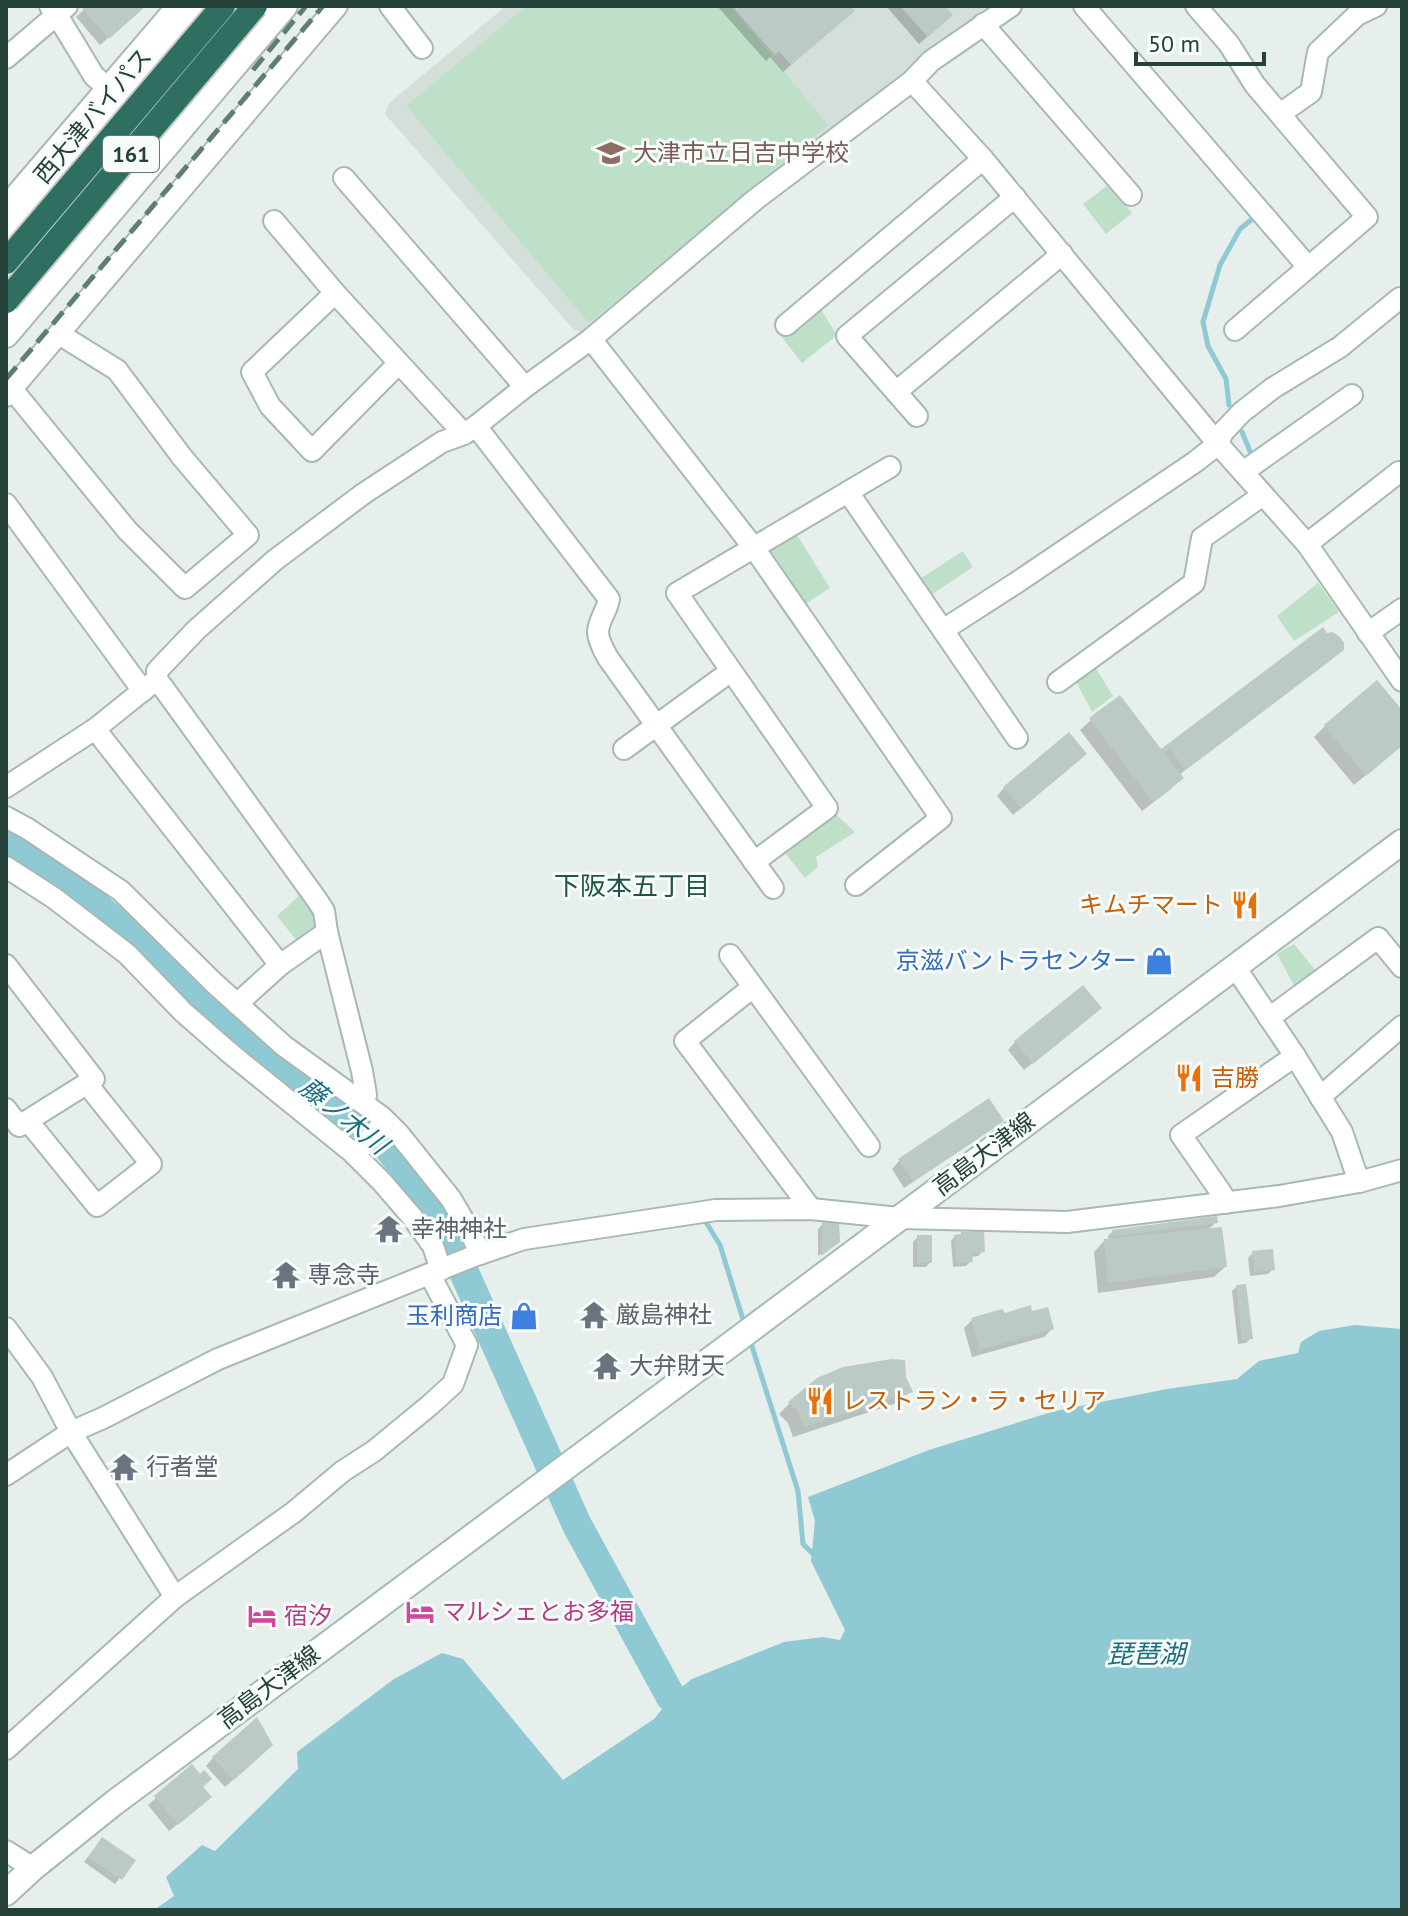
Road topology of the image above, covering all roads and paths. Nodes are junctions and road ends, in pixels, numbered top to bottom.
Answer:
1 (177, 6) edge
2 (197, 6) edge
3 (223, 6) edge
4 (255, 6) edge
5 (285, 6) edge
6 (337, 6) edge
7 (390, 6) edge
8 (1011, 6) edge
9 (1084, 6) edge
10 (1196, 6) edge
11 (58, 9) edge
12 (1363, 9) edge
13 (983, 24) junction
14 (152, 40) junction
15 (422, 48) dead end
16 (6, 58) edge
17 (912, 81) junction
18 (205, 99) junction
19 (100, 100) junction
20 (1280, 114) junction
21 (983, 159) junction
22 (344, 178) dead end
23 (1131, 195) dead end
24 (1015, 197) junction
25 (6, 206) edge
26 (274, 221) dead end
27 (6, 236) edge
28 (1062, 254) junction
29 (6, 262) edge
30 (1308, 267) junction
31 (335, 293) junction
32 (1400, 298) dead end
33 (6, 301) edge
34 (786, 325) dead end
35 (1235, 330) dead end
36 (59, 334) junction
37 (6, 335) edge
38 (591, 339) junction
39 (398, 364) junction
40 (525, 387) junction
41 (896, 392) junction
42 (9, 393) edge
43 (1352, 395) dead end
44 (917, 416) dead end
45 (470, 430) junction
46 (1218, 444) junction
47 (890, 467) dead end
48 (1243, 472) junction
49 (1399, 472) dead end
50 (848, 492) junction
51 (1263, 495) junction
52 (6, 504) edge
53 (248, 535) junction
54 (1307, 544) junction
55 (754, 548) junction
56 (275, 560) junction
57 (1402, 609) edge
58 (943, 630) junction
59 (1368, 633) junction
60 (731, 671) junction
61 (1402, 681) edge
62 (1058, 682) dead end
63 (150, 685) junction
64 (656, 726) junction
65 (95, 729) junction
66 (1017, 738) dead end
67 (624, 749) dead end
68 (6, 787) edge
69 (6, 817) edge
70 (1402, 842) edge
71 (754, 862) junction
72 (6, 867) edge
73 (856, 885) dead end
74 (773, 888) dead end
75 (327, 932) junction
76 (730, 955) dead end
77 (6, 965) edge
78 (280, 965) junction
79 (1235, 967) junction
80 (1402, 967) edge
81 (753, 987) junction
82 (237, 1004) junction
83 (1269, 1018) junction
84 (1402, 1026) edge
85 (1295, 1056) junction
86 (87, 1084) junction
87 (1320, 1097) junction
88 (364, 1104) junction
89 (6, 1109) edge
90 (28, 1121) junction
91 (385, 1121) junction
92 (867, 1135) dead end
93 (355, 1155) junction
94 (1402, 1170) edge
95 (1359, 1182) junction
96 (1225, 1203) junction
97 (811, 1209) junction
98 (899, 1218) junction
99 (477, 1255) junction
100 (439, 1270) junction
101 (6, 1328) edge
102 (71, 1432) junction
103 (6, 1475) edge
104 (175, 1597) junction
105 (6, 1749) edge
106 (6, 1851) edge
107 (33, 1868) junction
108 (6, 1893) edge

1 - 14 street
2 - 14 main road
3 - 29 highway, 西大津バイパス / 161, bridge
4 - 33 highway, 161, bridge
5 - 18 main road
6 - 36 street
7 - 15 street
8 - 13 street
9 - 30 street
10 - 20 street
11 - 16 street
11 - 19 street
12 - 20 street
13 - 17 street
13 - 23 street
14 - 18 street
14 - 19 main road
17 - 21 street
17 - 38 street
18 - 37 main road
19 - 25 street
19 - 27 main road
20 - 30 street
21 - 24 street
21 - 34 street
22 - 40 street
24 - 28 street
24 - 41 street
26 - 31 street
28 - 41 street
28 - 46 street
30 - 35 street
31 - 39 street
31 - 39 street
32 - 46 street
36 - 42 street
36 - 53 street
38 - 40 street
38 - 55 street
39 - 45 street
40 - 45 street
41 - 44 street
42 - 53 street
43 - 48 street
45 - 56 street
45 - 64 street
46 - 48 street
46 - 58 street
47 - 50 street
48 - 51 street
49 - 54 street
50 - 55 street
50 - 58 street
51 - 54 street
51 - 62 street
52 - 63 street
53 - 56 street
54 - 59 street
55 - 60 street
55 - 73 street
56 - 63 street
57 - 59 street
58 - 66 street
59 - 61 street
60 - 64 street
60 - 71 street
63 - 65 street
63 - 75 street
64 - 67 street
64 - 71 street
65 - 68 street
65 - 78 street
69 - 82 street
70 - 79 main road, 高島大津線
71 - 74 street
72 - 93 street
75 - 78 street
75 - 88 street
76 - 81 street
77 - 86 street
78 - 82 street
79 - 83 street
79 - 98 main road, 高島大津線
80 - 83 street
81 - 92 street
81 - 97 street
82 - 88 street
83 - 85 street
84 - 87 street
85 - 87 street
85 - 96 street
86 - 90 street
86 - 90 street
87 - 95 street
88 - 91 street
89 - 90 street
91 - 93 street
91 - 99 street
93 - 100 street
94 - 95 street
95 - 96 street
96 - 98 street
97 - 98 street
97 - 99 street
98 - 107 main road, 高島大津線
99 - 100 street
100 - 102 street
100 - 104 street
101 - 102 street
102 - 103 street
102 - 104 street
104 - 105 street
106 - 107 street
107 - 108 main road, 高島大津線

